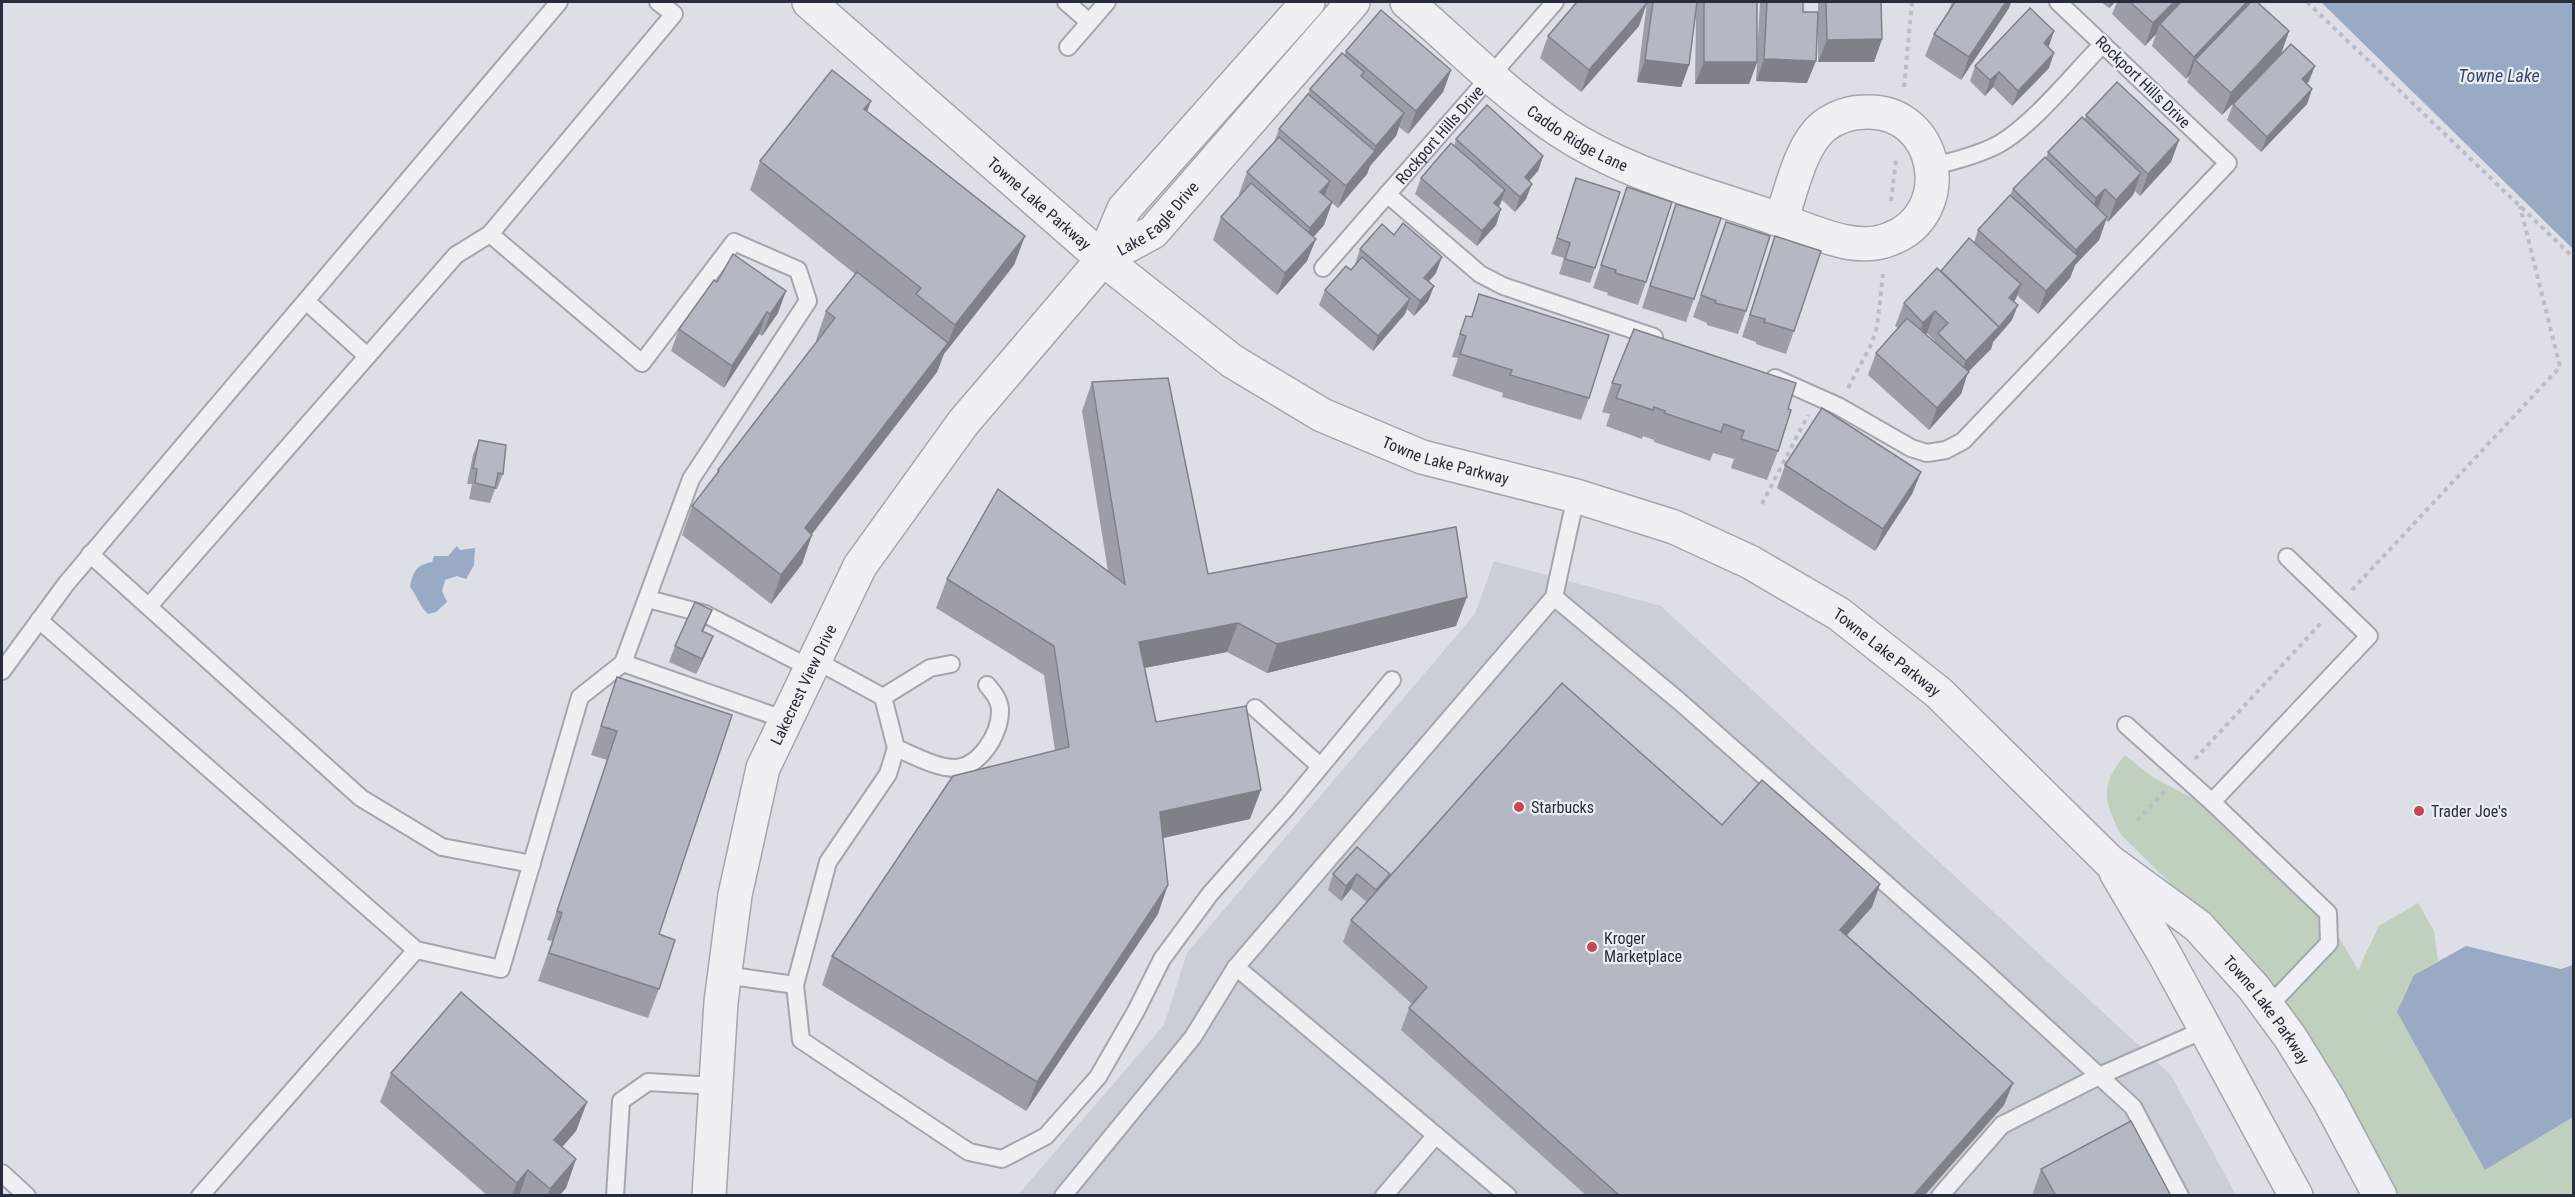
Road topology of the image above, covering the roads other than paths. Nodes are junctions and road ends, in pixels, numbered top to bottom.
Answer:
1 (559, 2) edge
2 (658, 2) edge
3 (809, 2) edge
4 (1066, 2) edge
5 (1107, 2) edge
6 (1308, 2) edge
7 (1353, 2) edge
8 (1407, 2) edge
9 (1555, 2) edge
10 (2058, 2) edge
11 (1089, 22) junction
12 (2103, 44) junction
13 (1068, 47) dead end
14 (1491, 75) junction
15 (1933, 166) junction
16 (1387, 194) junction
17 (1781, 220) junction
18 (490, 234) junction
19 (1103, 259) junction
20 (1323, 268) dead end
21 (306, 301) junction
22 (1670, 342) edge
23 (367, 356) junction
24 (1759, 372) edge
25 (1576, 495) junction
26 (90, 554) junction
27 (2287, 557) dead end
28 (1554, 597) junction
29 (648, 598) junction
30 (148, 606) junction
31 (39, 620) junction
32 (623, 663) junction
33 (813, 664) junction
34 (951, 664) dead end
35 (2, 671) edge
36 (1392, 680) dead end
37 (987, 685) dead end
38 (883, 697) junction
39 (1255, 708) dead end
40 (786, 720) junction
41 (2126, 724) dead end
42 (896, 748) junction
43 (1320, 766) junction
44 (2212, 802) junction
45 (2109, 861) junction
46 (532, 864) junction
47 (416, 950) junction
48 (1236, 967) junction
49 (724, 975) junction
50 (795, 985) junction
51 (2268, 1007) junction
52 (2206, 1029) junction
53 (2099, 1076) junction
54 (716, 1086) junction
55 (1436, 1135) junction
56 (3, 1176) edge
57 (1500, 1193) edge
58 (27, 1196) edge
59 (200, 1196) edge
60 (615, 1196) edge
61 (709, 1196) edge
62 (1063, 1196) edge
63 (1384, 1196) edge
64 (1940, 1196) edge
65 (2180, 1196) edge
66 (2296, 1196) edge
67 (2380, 1196) edge

1 - 21 lane
2 - 18 lane
3 - 19 street, Towne Lake Parkway
4 - 11 lane
5 - 11 lane
6 - 19 street, Lake Eagle Drive
7 - 19 street, Lake Eagle Drive
8 - 14 street, Caddo Ridge Lane
9 - 14 lane, Rockport Hills Drive
10 - 12 lane, Rockport Hills Drive
11 - 13 lane
12 - 15 lane
12 - 24 lane, Rockport Hills Drive
14 - 16 lane, Rockport Hills Drive
14 - 17 street, Caddo Ridge Lane
15 - 17 street, Caddo Ridge Lane
15 - 17 street, Caddo Ridge Lane
16 - 20 lane, Rockport Hills Drive
16 - 22 lane
18 - 23 lane
18 - 29 lane
19 - 25 street, Towne Lake Parkway
19 - 33 street, Lakecrest View Drive
21 - 23 lane
21 - 26 lane
23 - 30 lane
25 - 28 lane
25 - 45 street, Towne Lake Parkway
26 - 30 lane
26 - 31 lane
27 - 44 lane
28 - 48 lane
28 - 53 lane
29 - 32 lane
29 - 33 lane
30 - 46 lane
31 - 35 lane
31 - 47 lane
32 - 40 lane
32 - 46 lane
33 - 38 lane
33 - 40 street, Lakecrest View Drive
34 - 38 lane
36 - 43 lane
37 - 42 lane
38 - 42 lane
39 - 43 lane
40 - 49 street, Lakecrest View Drive
41 - 44 lane
42 - 50 lane
43 - 50 lane
44 - 51 lane
45 - 51 street, Towne Lake Parkway
45 - 52 street, Towne Lake Parkway
46 - 47 lane
47 - 59 lane
48 - 55 lane
48 - 62 lane
49 - 50 lane
49 - 54 street, Lakecrest View Drive
51 - 67 street, Towne Lake Parkway
52 - 53 lane
52 - 66 street, Towne Lake Parkway
53 - 64 lane
53 - 65 lane
54 - 60 lane
54 - 61 street, Lakecrest View Drive
55 - 57 lane
55 - 63 lane
56 - 58 lane

